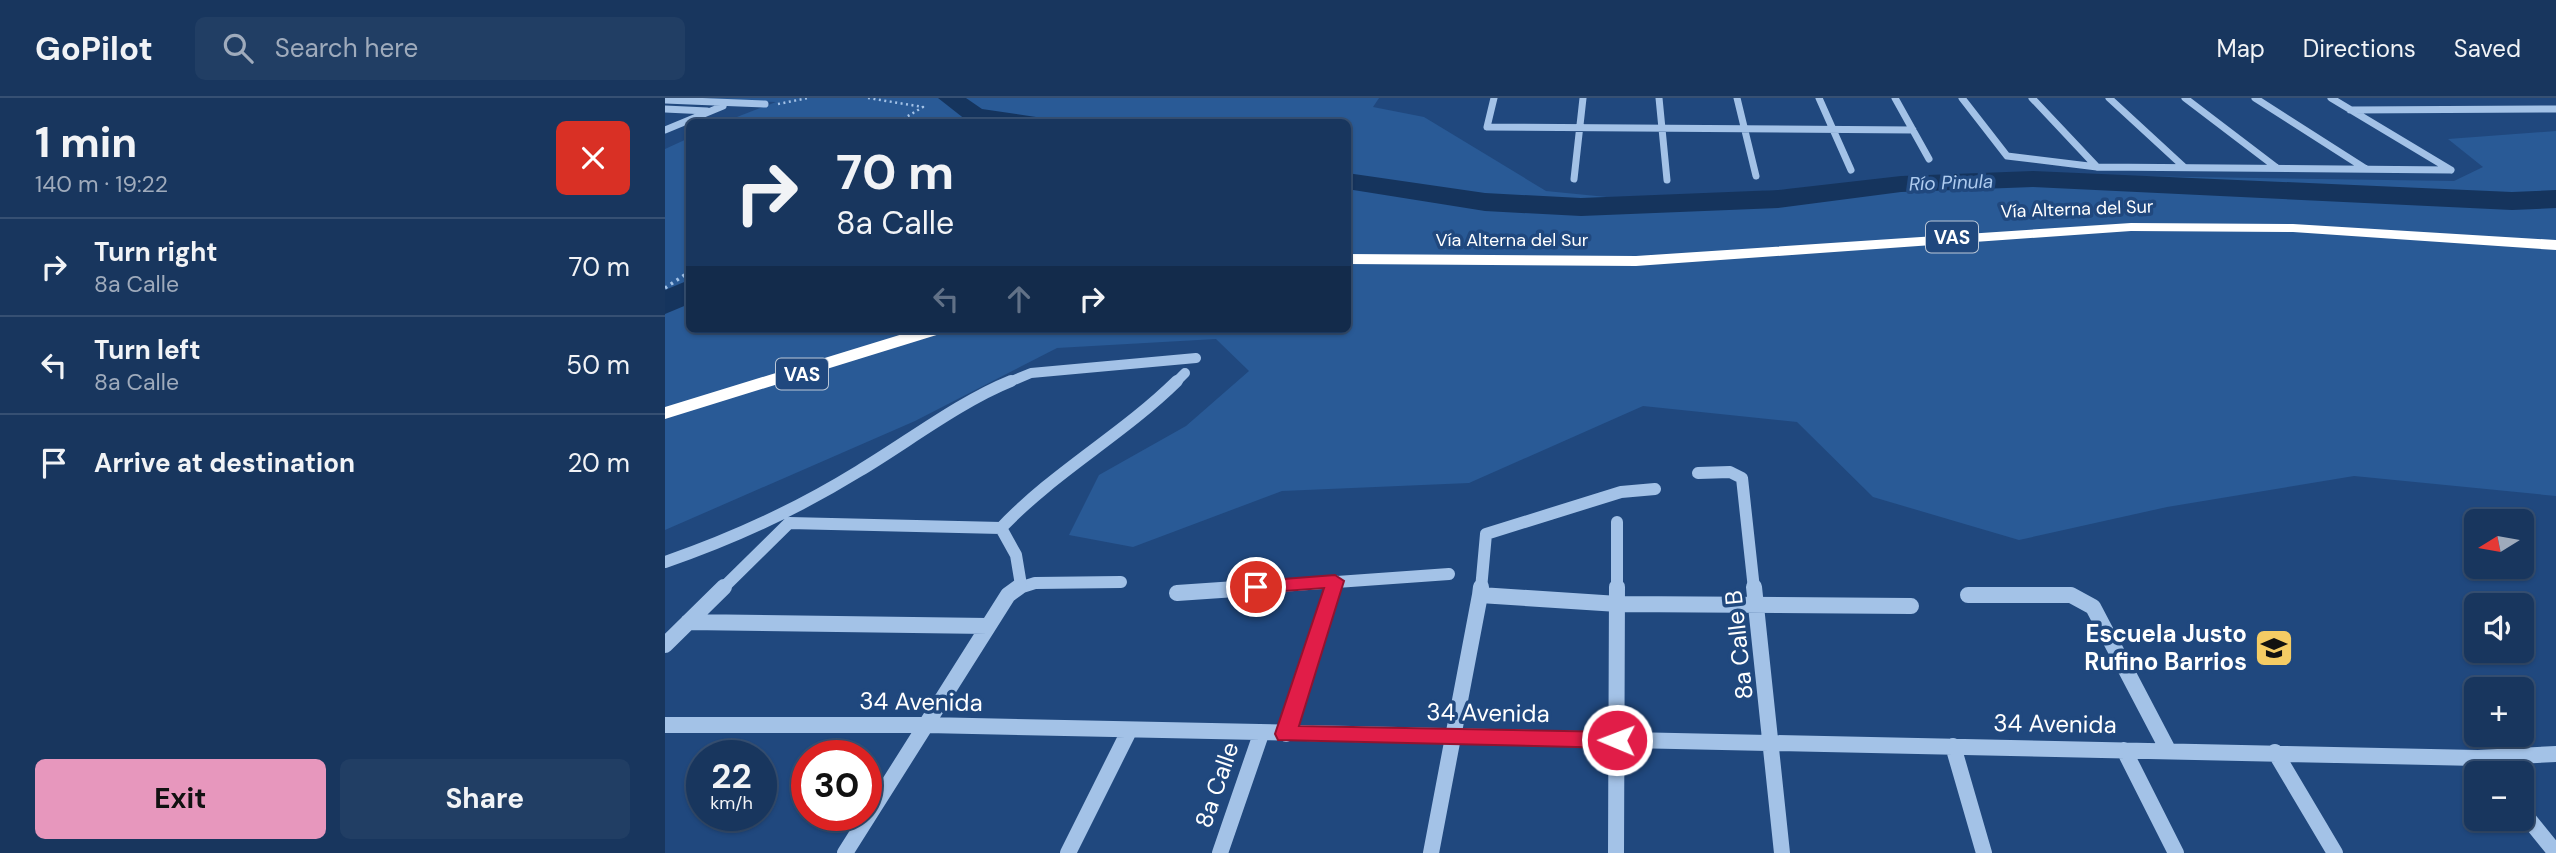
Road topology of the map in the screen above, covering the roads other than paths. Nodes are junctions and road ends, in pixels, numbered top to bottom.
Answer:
1 (1494, 98) edge
2 (1583, 98) edge
3 (1659, 98) edge
4 (1737, 98) edge
5 (1819, 98) edge
6 (1895, 98) edge
7 (1962, 98) edge
8 (2032, 98) edge
9 (2109, 98) edge
10 (2185, 98) edge
11 (2255, 98) edge
12 (2331, 98) edge
13 (665, 100) edge
14 (728, 103) junction
15 (765, 104) road end
16 (665, 109) edge
17 (2350, 110) junction
18 (2556, 110) edge
19 (710, 111) junction
20 (691, 119) edge
21 (686, 121) edge
22 (665, 124) edge
23 (677, 125) junction
24 (1580, 128) junction
25 (1663, 129) junction
26 (1745, 129) junction
27 (665, 130) edge
28 (1833, 130) junction
29 (1913, 130) junction
30 (1929, 159) dead end
31 (2097, 167) junction
32 (2184, 167) junction
33 (2277, 168) junction
34 (2366, 169) junction
35 (1851, 170) dead end
36 (1756, 176) dead end
37 (1574, 179) dead end
38 (1667, 180) dead end
39 (2556, 239) edge
40 (2556, 245) edge
41 (1351, 251) edge
42 (1351, 259) edge
43 (895, 333) edge
44 (925, 333) edge
45 (1196, 358) dead end
46 (1185, 373) dead end
47 (665, 402) edge
48 (665, 413) edge
49 (1698, 473) dead end
50 (1655, 489) dead end
51 (1617, 523) dead end
52 (1001, 528) junction
53 (665, 562) edge
54 (1449, 574) dead end
55 (1335, 581) junction
56 (1121, 582) dead end
57 (1021, 585) junction
58 (1177, 593) dead end
59 (1480, 595) junction
60 (1968, 595) dead end
61 (1757, 603) junction
62 (1618, 604) junction
63 (1911, 606) dead end
64 (688, 622) junction
65 (988, 626) junction
66 (665, 645) edge
67 (665, 725) edge
68 (927, 725) junction
69 (1129, 731) junction
70 (1261, 734) junction
71 (1286, 734) junction
72 (1455, 737) junction
73 (1617, 740) junction
74 (1772, 743) junction
75 (1953, 746) junction
76 (2124, 750) junction
77 (2168, 750) junction
78 (2275, 752) junction
79 (2556, 754) edge
80 (2478, 758) junction
81 (2480, 761) edge
82 (2534, 826) edge
83 (845, 853) edge
84 (1068, 853) edge
85 (1220, 853) edge
86 (1431, 853) edge
87 (1616, 853) edge
88 (1781, 853) edge
89 (1985, 853) edge
90 (2176, 853) edge
91 (2335, 853) edge
92 (2556, 853) edge

1 - 24 street
2 - 24 street
3 - 25 street
4 - 26 street
5 - 28 street
6 - 29 street
7 - 31 street
8 - 31 street
9 - 32 street
10 - 33 street
11 - 34 street
12 - 17 street
13 - 14 street
14 - 15 street
14 - 19 street
16 - 19 street
17 - 18 street
17 - 34 street
19 - 20 street
21 - 23 street
22 - 23 street
23 - 27 street
24 - 25 street
24 - 37 street
25 - 26 street
25 - 38 street
26 - 28 street
26 - 36 street
28 - 29 street
28 - 35 street
29 - 30 street
31 - 32 street
32 - 33 street
33 - 34 street
39 - 41 highway, Vía Alterna del Sur / VAS
40 - 42 highway, Vía Alterna del Sur / VAS
43 - 47 highway, VAS
44 - 48 highway, VAS
45 - 53 street
46 - 52 street
49 - 61 street, 8a Calle B
50 - 59 street
51 - 62 street
52 - 57 street
52 - 64 street
54 - 55 street
55 - 58 street
55 - 71 street
56 - 57 street
57 - 65 street
59 - 62 street
59 - 72 street
60 - 77 street
61 - 62 street
61 - 63 street
61 - 74 street, 8a Calle B
62 - 73 street
64 - 65 street
64 - 66 street
65 - 68 street
67 - 68 street, 34 Avenida
68 - 69 street, 34 Avenida
68 - 83 street
69 - 70 street, 34 Avenida
69 - 84 street
70 - 71 street, 34 Avenida
70 - 85 street, 8a Calle
71 - 72 street, 34 Avenida
72 - 73 street, 34 Avenida
72 - 86 street
73 - 74 street, 34 Avenida
73 - 87 street
74 - 75 street, 34 Avenida
74 - 88 street, 8a Calle B
75 - 76 street, 34 Avenida
75 - 89 street
76 - 77 street, 34 Avenida
76 - 90 street
77 - 78 street, 34 Avenida
78 - 80 street, 34 Avenida
78 - 91 street
79 - 80 street, 34 Avenida
80 - 81 street
82 - 92 street

